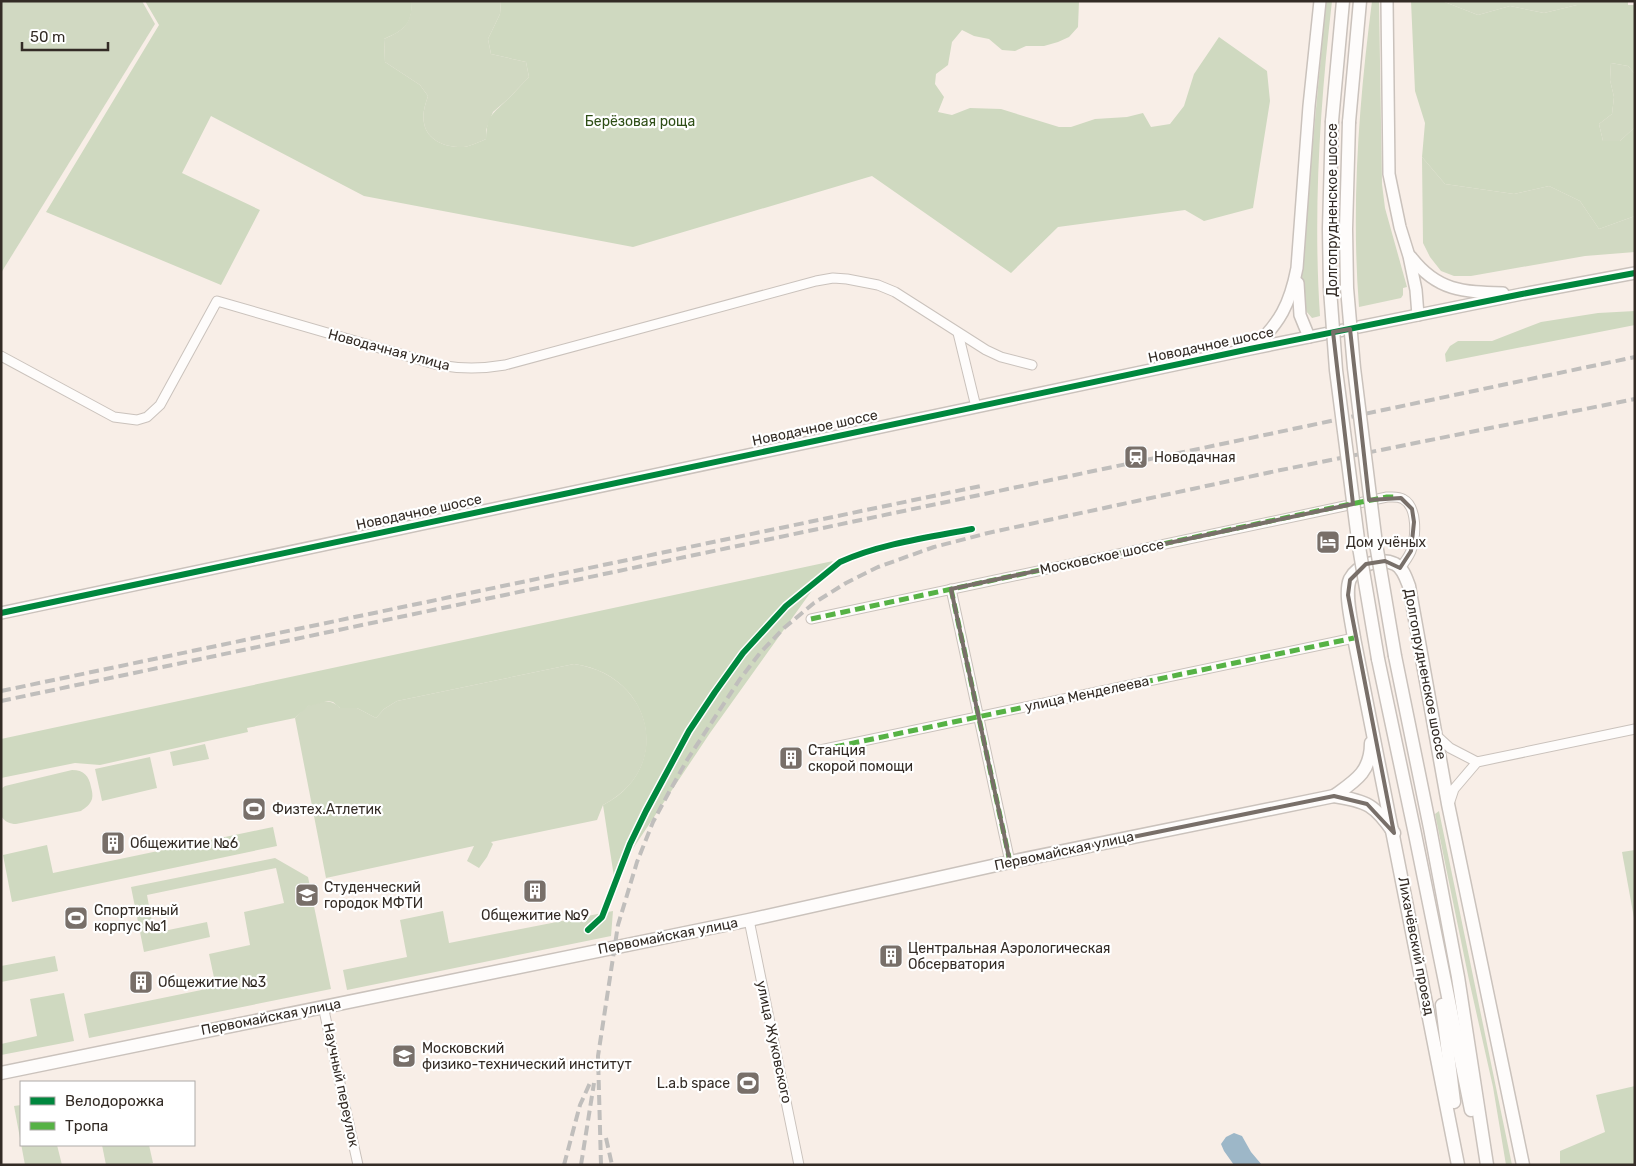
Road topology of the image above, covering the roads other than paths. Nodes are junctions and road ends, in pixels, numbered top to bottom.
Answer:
1 (1320, 1) edge
2 (1343, 1) edge
3 (1360, 1) edge
4 (1387, 1) edge
5 (1409, 256) junction
6 (1297, 268) junction
7 (1635, 274) edge
8 (1522, 294) junction
9 (1418, 315) junction
10 (958, 333) junction
11 (1308, 337) junction
12 (1253, 348) junction
13 (1, 356) edge
14 (1032, 365) dead end
15 (976, 407) junction
16 (1400, 568) junction
17 (951, 589) junction
18 (1, 613) edge
19 (812, 619) dead end
20 (1354, 638) junction
21 (978, 717) junction
22 (1371, 728) junction
23 (1635, 729) edge
24 (1437, 736) junction
25 (820, 750) dead end
26 (1477, 762) junction
27 (1334, 796) junction
28 (1448, 804) junction
29 (1394, 833) junction
30 (1415, 834) joint
31 (1010, 862) junction
32 (1429, 904) junction
33 (748, 920) junction
34 (323, 1006) junction
35 (1, 1073) edge
36 (358, 1165) edge
37 (799, 1165) edge
38 (1459, 1165) edge
39 (1483, 1165) edge
40 (1487, 1165) edge
41 (1523, 1165) edge

1 - 6 street
2 - 30 main road, Долгопрудненское шоссе, bridge
3 - 40 main road, Долгопрудненское шоссе, bridge
4 - 5 street
5 - 8 street
5 - 9 street
6 - 11 street
6 - 12 street
7 - 8 street, Новодачное шоссе
8 - 9 street, Новодачное шоссе
9 - 11 street, Новодачное шоссе
10 - 13 street, Новодачная улица
10 - 14 street, Новодачная улица
10 - 15 street
11 - 12 street, Новодачное шоссе
12 - 15 street, Новодачное шоссе
15 - 18 street, Новодачное шоссе
16 - 17 street, Московское шоссе
16 - 20 main road
16 - 24 main road, Долгопрудненское шоссе
17 - 19 street, Московское шоссе
17 - 21 street
20 - 21 street, улица Менделеева
20 - 22 main road
21 - 25 street, улица Менделеева
21 - 31 street
22 - 27 main road
22 - 29 main road, Лихачёвский проезд
23 - 26 street
24 - 26 street
24 - 28 main road, Долгопрудненское шоссе
26 - 28 street
27 - 29 main road
27 - 31 main road, Первомайская улица
28 - 41 main road, Долгопрудненское шоссе
29 - 38 main road, Лихачёвский проезд
30 - 32 main road, Лихачёвский проезд
31 - 33 main road, Первомайская улица
32 - 38 main road, Лихачёвский проезд
32 - 39 main road, Лихачёвский проезд
33 - 34 main road, Первомайская улица
33 - 37 street, улица Жуковского
34 - 35 main road, Первомайская улица
34 - 36 street, Научный переулок

